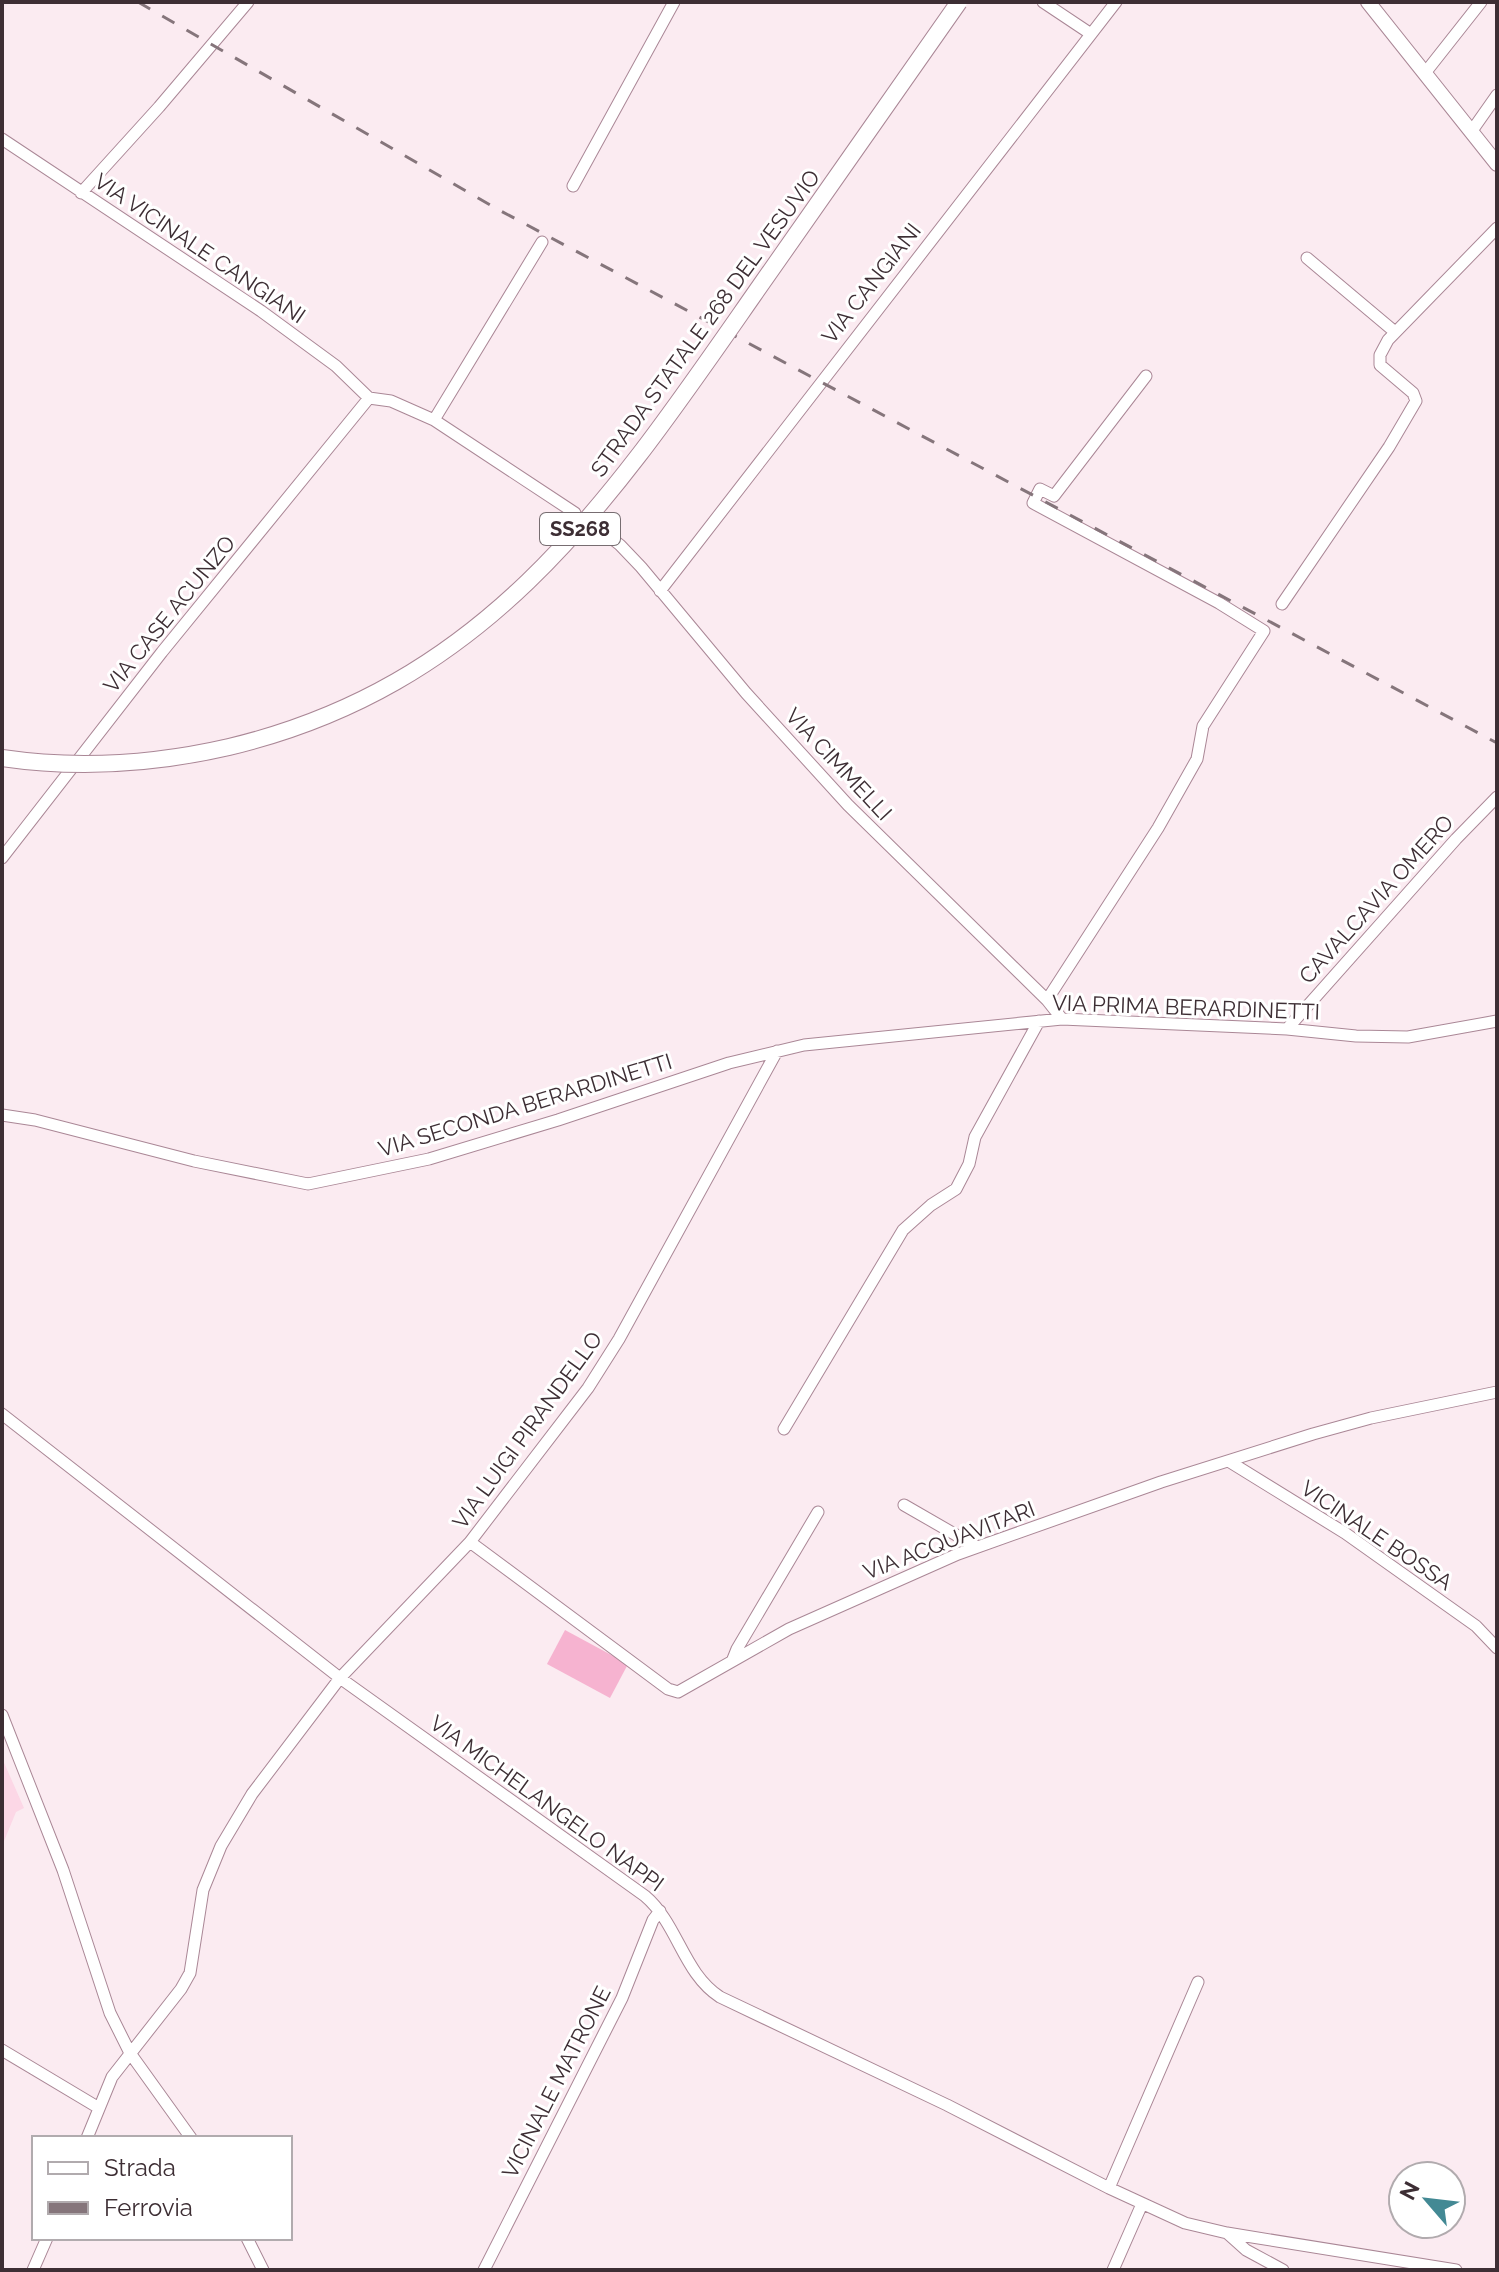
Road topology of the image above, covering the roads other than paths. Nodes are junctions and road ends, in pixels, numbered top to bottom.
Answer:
1 (248, 2) edge
2 (674, 2) edge
3 (959, 2) edge
4 (1043, 2) edge
5 (1116, 2) edge
6 (1368, 2) edge
7 (1481, 2) edge
8 (1091, 34) junction
9 (1425, 73) junction
10 (1497, 95) edge
11 (1471, 132) junction
12 (2, 139) edge
13 (1497, 164) edge
14 (573, 186) dead end
15 (81, 193) junction
16 (1497, 228) edge
17 (542, 242) dead end
18 (1307, 258) dead end
19 (1395, 332) junction
20 (1146, 376) dead end
21 (369, 398) junction
22 (434, 420) junction
23 (575, 513) dead end
24 (597, 527) dead end
25 (660, 591) junction
26 (1282, 604) dead end
27 (2, 758) edge
28 (1497, 797) edge
29 (2, 858) edge
30 (1047, 1000) junction
31 (1062, 1019) junction
32 (1039, 1021) junction
33 (1497, 1021) edge
34 (1287, 1029) junction
35 (777, 1051) junction
36 (2, 1115) edge
37 (1497, 1392) edge
38 (2, 1414) edge
39 (784, 1429) dead end
40 (1230, 1462) junction
41 (904, 1505) dead end
42 (818, 1512) dead end
43 (470, 1542) junction
44 (977, 1547) junction
45 (1497, 1648) edge
46 (733, 1659) junction
47 (340, 1678) junction
48 (2, 1715) edge
49 (660, 1911) junction
50 (1198, 1982) dead end
51 (2, 2050) edge
52 (130, 2053) junction
53 (99, 2108) junction
54 (88, 2136) edge
55 (190, 2136) edge
56 (1109, 2188) junction
57 (1142, 2204) junction
58 (1227, 2233) junction
59 (46, 2240) edge
60 (248, 2240) edge
61 (1434, 2268) edge
62 (33, 2270) edge
63 (263, 2270) edge
64 (484, 2270) edge
65 (1113, 2270) edge
66 (1283, 2270) edge
67 (1456, 2270) edge

1 - 15 street
2 - 14 street
3 - 27 highway, STRADA STATALE 268 DEL VESUVIO / SS268, bridge
4 - 8 street
5 - 8 street, VIA CANGIANI
6 - 9 main road
7 - 9 street
8 - 25 street, VIA CANGIANI
9 - 11 main road
10 - 11 street
11 - 13 main road
12 - 15 street, VIA VICINALE CANGIANI
15 - 21 street, VIA VICINALE CANGIANI
16 - 19 street
17 - 22 street
18 - 19 street
19 - 26 street
20 - 30 street
21 - 22 street
21 - 29 street, VIA CASE ACUNZO
22 - 23 street
24 - 25 street, VIA CIMMELLI
25 - 30 street, VIA CIMMELLI
28 - 34 street, CAVALCAVIA OMERO
30 - 31 street, VIA CIMMELLI
31 - 32 street, VIA PRIMA BERARDINETTI
31 - 34 street, VIA PRIMA BERARDINETTI
32 - 35 street, VIA PRIMA BERARDINETTI
32 - 39 street
33 - 34 street, VIA PRIMA BERARDINETTI
35 - 36 street, VIA SECONDA BERARDINETTI
35 - 43 street, VIA LUIGI PIRANDELLO
37 - 40 street, VIA ACQUAVITARI
38 - 47 street, VIA MICHELANGELO NAPPI
40 - 44 street, VIA ACQUAVITARI
40 - 45 street, VICINALE BOSSA
41 - 44 street
42 - 46 street
43 - 46 street, VIA ACQUAVITARI
43 - 47 street, VIA LUIGI PIRANDELLO
44 - 46 street, VIA ACQUAVITARI
47 - 49 street, VIA MICHELANGELO NAPPI
47 - 52 street, VIA LUIGI PIRANDELLO
48 - 52 street
49 - 56 street, VIA MICHELANGELO NAPPI
49 - 64 street, VICINALE MATRONE
50 - 56 street
51 - 53 street
52 - 53 street, VIA LUIGI PIRANDELLO
52 - 55 street
53 - 54 street, VIA LUIGI PIRANDELLO
56 - 57 street, VIA MICHELANGELO NAPPI
57 - 58 street, VIA MICHELANGELO NAPPI
57 - 65 street
58 - 61 street, VIA MICHELANGELO NAPPI
58 - 66 street
59 - 62 street
60 - 63 street
61 - 67 street, VIA MICHELANGELO NAPPI

